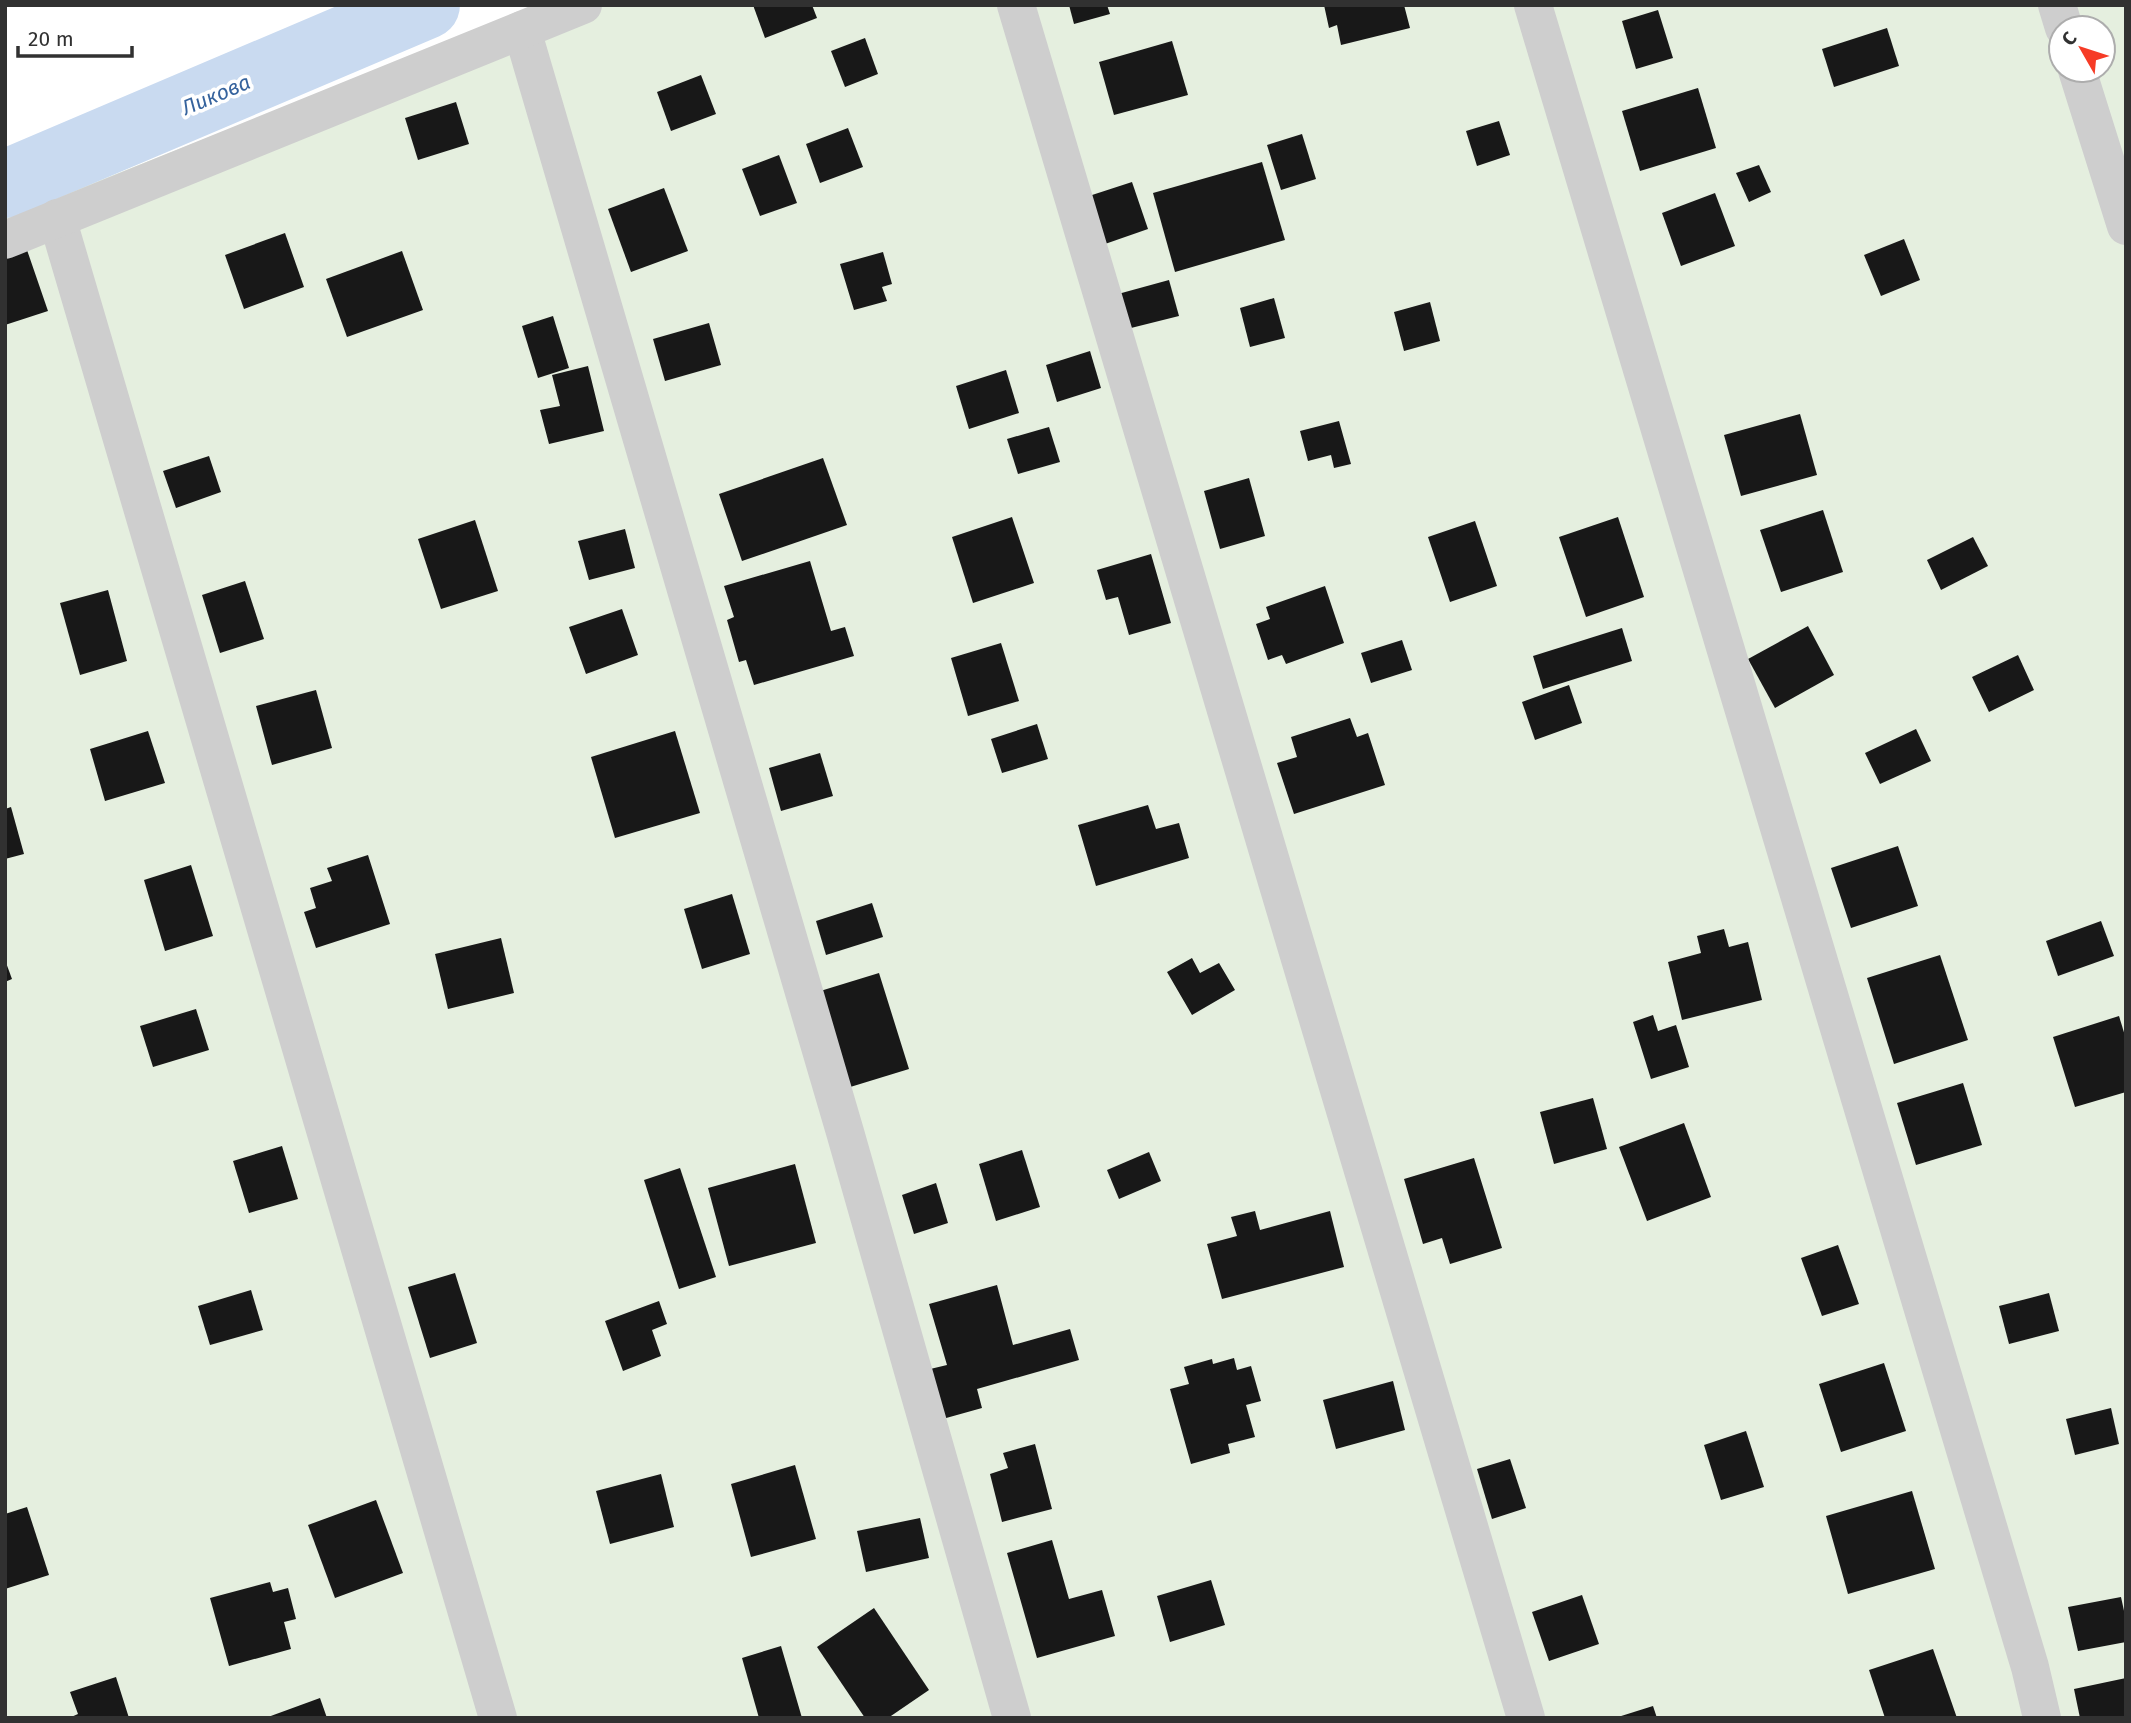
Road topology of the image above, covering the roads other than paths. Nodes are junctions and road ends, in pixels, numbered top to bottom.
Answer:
1 (583, 5) edge
2 (1016, 5) edge
3 (1532, 5) edge
4 (522, 30) junction
5 (2081, 84) edge
6 (57, 218) junction
7 (2126, 226) edge
8 (5, 240) edge
9 (498, 1718) edge
10 (1012, 1718) edge
11 (1526, 1718) edge
12 (2042, 1718) edge

1 - 4 street
2 - 11 street
3 - 12 street
4 - 6 street
4 - 10 street
5 - 7 street
6 - 8 street
6 - 9 street

